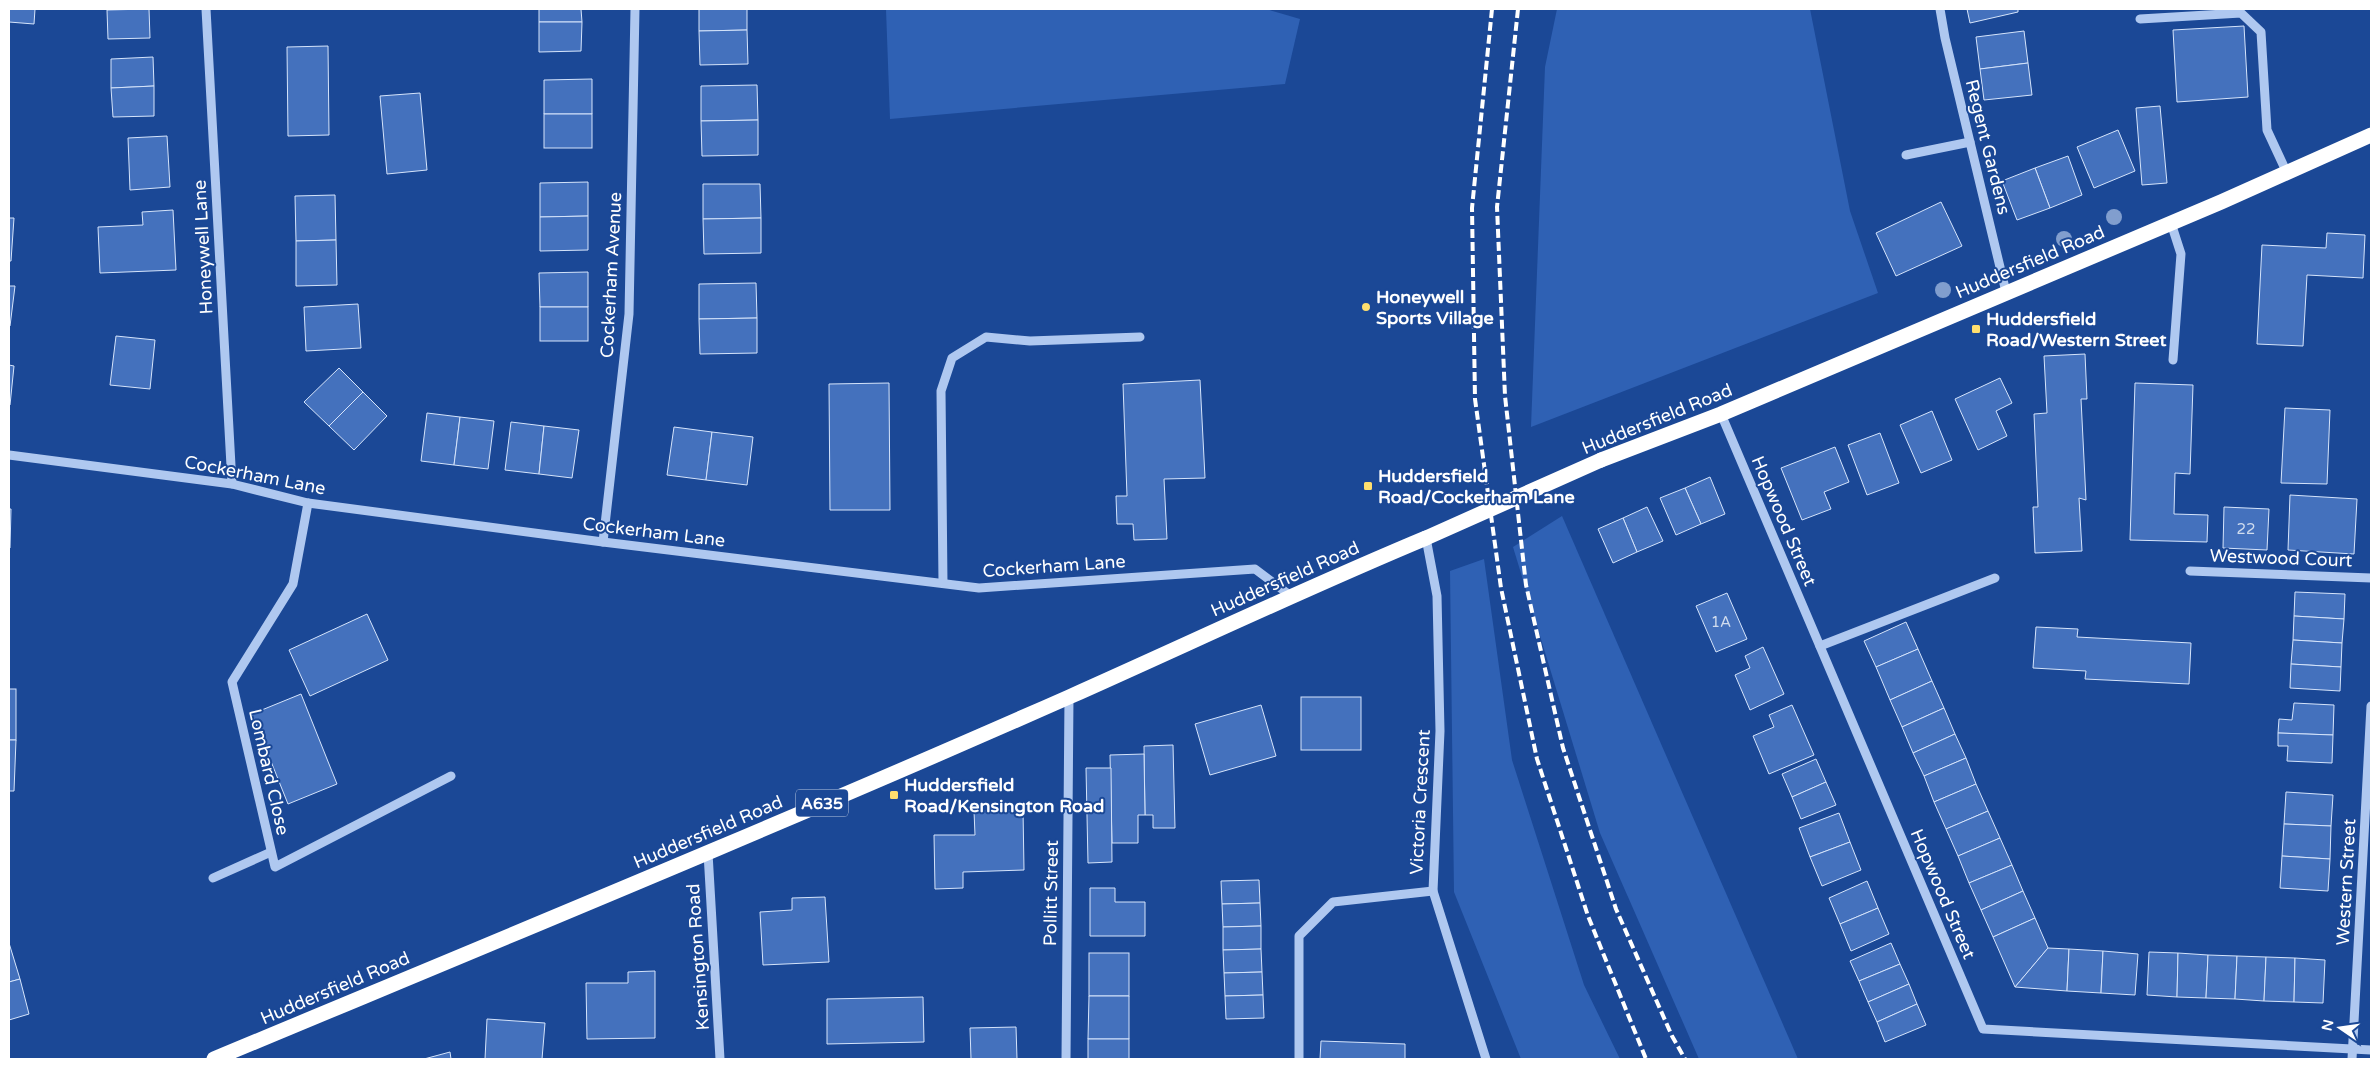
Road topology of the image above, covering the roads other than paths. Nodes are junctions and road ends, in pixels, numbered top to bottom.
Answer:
1 (206, 9) edge
2 (636, 9) edge
3 (1940, 9) edge
4 (2140, 19) dead end
5 (2371, 135) edge
6 (1970, 142) junction
7 (1906, 155) dead end
8 (2287, 173) junction
9 (2171, 223) junction
10 (2006, 292) junction
11 (1140, 337) dead end
12 (2173, 360) dead end
13 (1721, 414) junction
14 (9, 455) edge
15 (232, 484) junction
16 (308, 503) junction
17 (1426, 538) junction
18 (603, 542) junction
19 (2190, 571) dead end
20 (1995, 578) dead end
21 (2371, 578) edge
22 (943, 583) junction
23 (1291, 596) junction
24 (1820, 646) junction
25 (1069, 697) junction
26 (2371, 706) edge
27 (451, 776) dead end
28 (271, 852) junction
29 (708, 853) junction
30 (213, 878) dead end
31 (1433, 891) junction
32 (2353, 1049) junction
33 (2371, 1050) edge
34 (214, 1059) edge
35 (720, 1059) edge
36 (1066, 1059) edge
37 (1299, 1059) edge
38 (1486, 1059) edge
39 (2352, 1059) edge

1 - 15 street, Honeywell Lane
2 - 18 street, Cockerham Avenue
3 - 6 street, Regent Gardens
4 - 8 street
5 - 8 highway, Huddersfield Road / A635
6 - 7 street
6 - 10 street, Regent Gardens
8 - 9 highway, Huddersfield Road / A635
9 - 10 highway, Huddersfield Road / A635
9 - 12 street
10 - 13 highway, Huddersfield Road / A635
11 - 22 street
13 - 17 highway, Huddersfield Road / A635, bridge
13 - 24 street, Hopwood Street
14 - 15 street, Cockerham Lane
15 - 16 street, Cockerham Lane
16 - 18 street, Cockerham Lane
16 - 28 street, Lombard Close
17 - 23 highway, Huddersfield Road / A635
17 - 31 street, Victoria Crescent
18 - 22 street, Cockerham Lane
19 - 21 street, Westwood Court
20 - 24 street
22 - 23 street, Cockerham Lane
23 - 25 highway, Huddersfield Road / A635
24 - 32 street, Hopwood Street
25 - 29 highway, Huddersfield Road / A635
25 - 36 street, Pollitt Street
26 - 32 street, Western Street
27 - 28 street, Lombard Close
28 - 30 street
29 - 34 highway, Huddersfield Road / A635
29 - 35 street, Kensington Road
31 - 37 street
31 - 38 street, Victoria Crescent
32 - 33 street, Hopwood Street
32 - 39 street, Western Street

